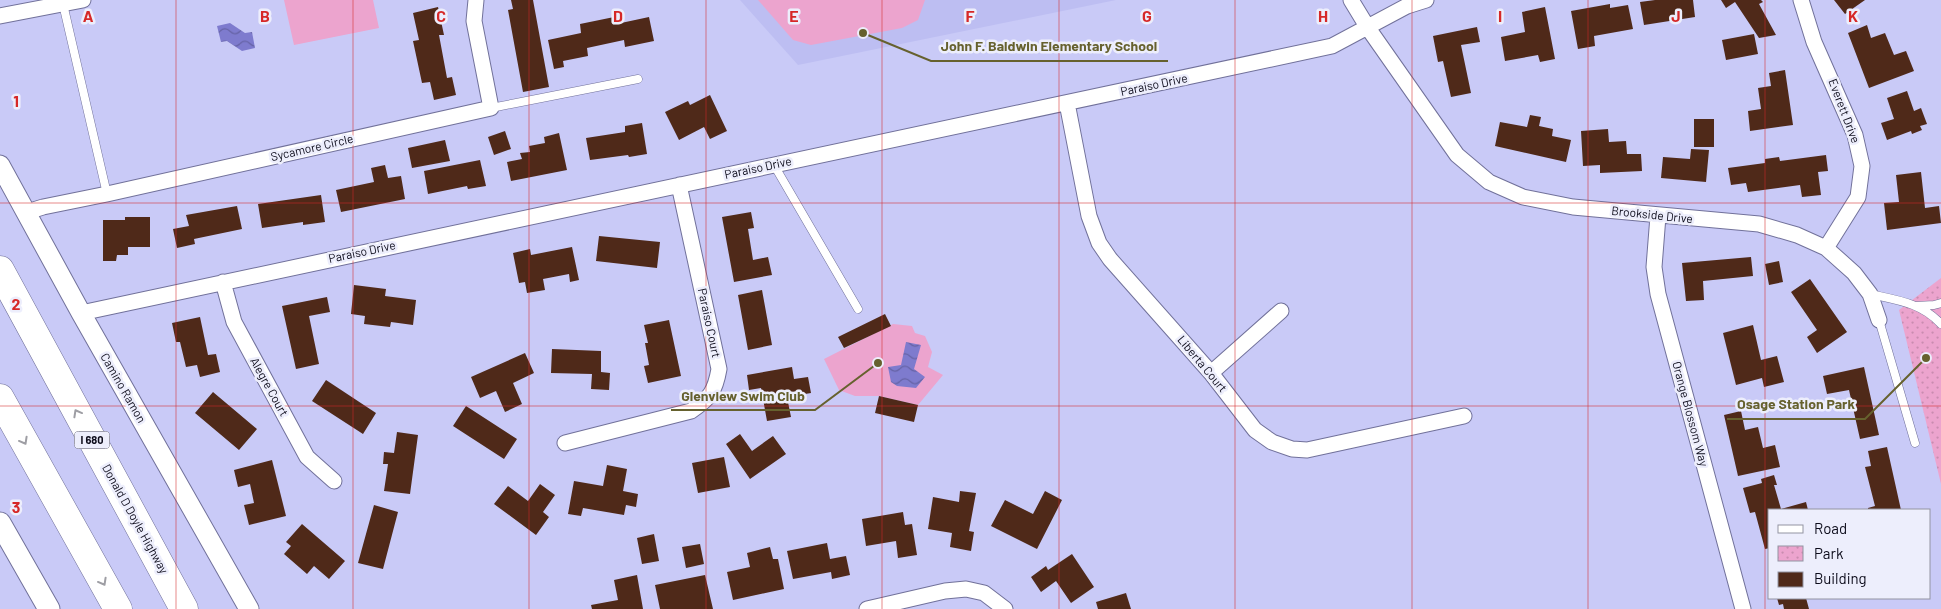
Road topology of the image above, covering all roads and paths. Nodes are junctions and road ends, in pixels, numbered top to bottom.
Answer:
1 (83, 0) edge
2 (476, 0) edge
3 (1351, 0) edge
4 (1426, 0) edge
5 (1801, 0) edge
6 (37, 4) edge
7 (63, 4) junction
8 (0, 16) edge
9 (1368, 28) junction
10 (638, 79) dead end
11 (1067, 104) junction
12 (491, 108) junction
13 (0, 165) edge
14 (774, 165) junction
15 (679, 185) junction
16 (106, 194) junction
17 (27, 212) junction
18 (1658, 216) junction
19 (1826, 248) junction
20 (0, 270) edge
21 (223, 282) junction
22 (1870, 294) junction
23 (1941, 303) edge
24 (1916, 306) junction
25 (858, 309) dead end
26 (1281, 310) dead end
27 (81, 313) junction
28 (1879, 320) joint
29 (1941, 324) edge
30 (1211, 373) junction
31 (0, 398) edge
32 (1464, 416) dead end
33 (1915, 443) dead end
34 (565, 444) dead end
35 (334, 481) dead end
36 (0, 523) edge
37 (49, 609) edge
38 (118, 609) edge
39 (184, 609) edge
40 (249, 609) edge
41 (867, 609) edge
42 (1005, 609) edge
43 (1743, 609) edge

1 - 7 street
2 - 12 street
3 - 9 street, Brookside Drive
4 - 9 street, Paraiso Drive
5 - 19 street, Everett Drive
6 - 7 street
6 - 8 street
7 - 16 lane
9 - 11 street, Paraiso Drive
9 - 18 street, Brookside Drive
10 - 12 lane
11 - 14 street, Paraiso Drive
11 - 30 street, Liberta Court
12 - 16 street, Sycamore Circle
13 - 17 street, Camino Ramon
14 - 15 street, Paraiso Drive
14 - 25 lane
15 - 21 street, Paraiso Drive
15 - 34 street, Paraiso Court
16 - 17 street, Sycamore Circle
17 - 27 street, Camino Ramon
18 - 19 street, Brookside Drive
18 - 43 street, Orange Blossom Way
19 - 22 street, Brookside Drive
39 -> 20 highway, Donald D Doyle Highway / I 680
21 - 27 street, Paraiso Drive
21 - 35 street, Alegre Court
22 - 24 lane
22 - 28 street, Brookside Drive
23 - 24 lane
24 - 29 lane
26 - 30 street
27 - 40 street, Camino Ramon
28 - 33 lane, Brookside Drive
30 - 32 street, Liberta Court
31 -> 38 highway
36 - 37 main road
41 - 42 street

